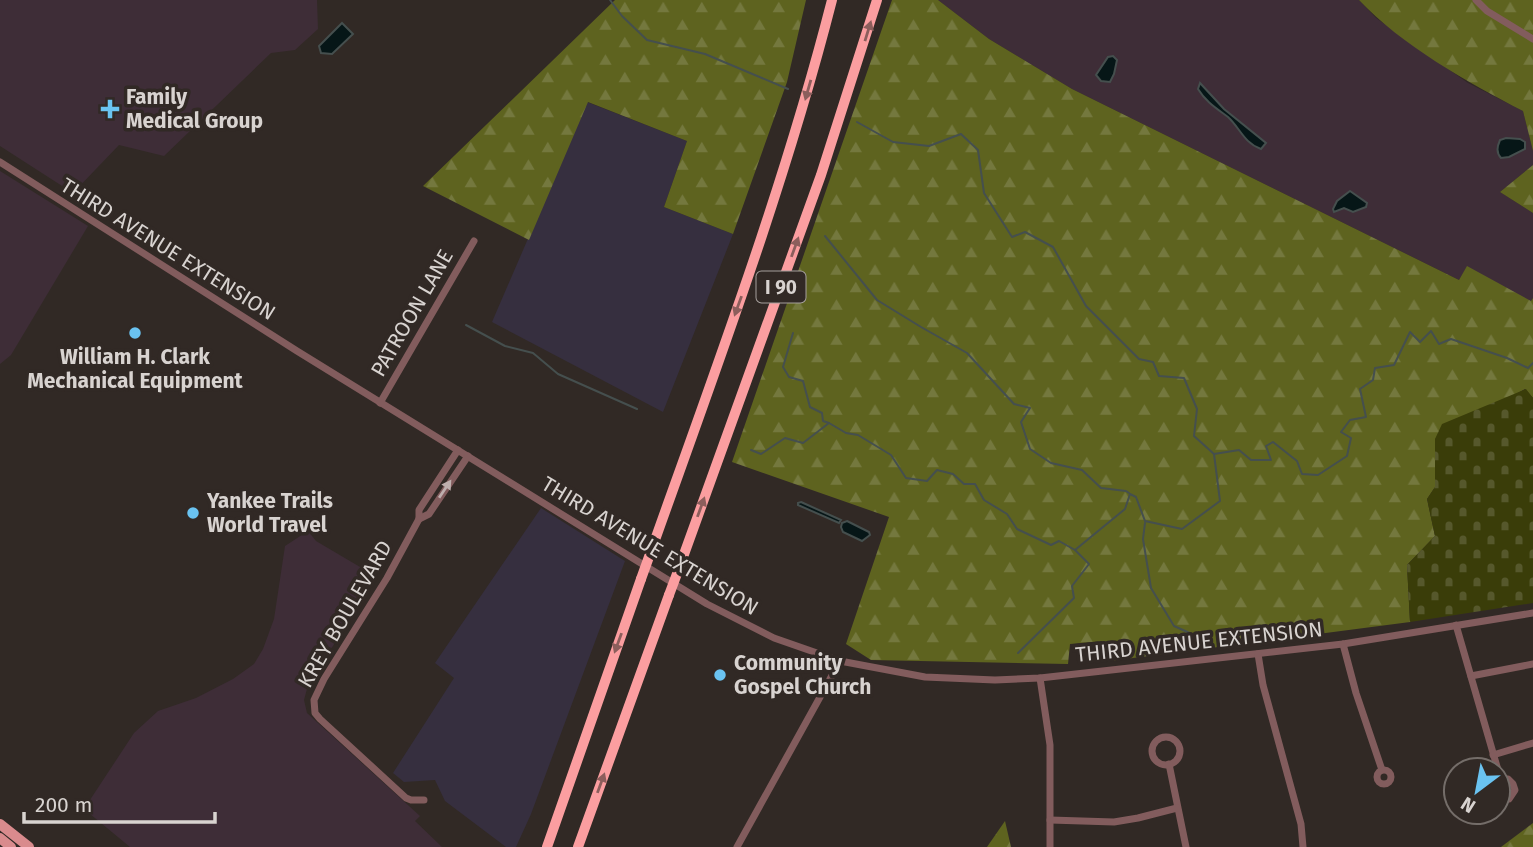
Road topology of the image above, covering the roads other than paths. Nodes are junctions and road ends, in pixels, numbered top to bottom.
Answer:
1 (832, 0) edge
2 (877, 0) edge
3 (1476, 0) edge
4 (1533, 39) edge
5 (0, 162) edge
6 (474, 240) dead end
7 (380, 403) junction
8 (458, 450) junction
9 (468, 456) junction
10 (419, 519) junction
11 (1533, 613) edge
12 (1456, 625) junction
13 (1343, 644) junction
14 (1258, 654) junction
15 (840, 661) junction
16 (1533, 664) edge
17 (1471, 676) junction
18 (1040, 678) junction
19 (1533, 743) edge
20 (1493, 755) joint
21 (1169, 764) dead end
22 (1382, 770) dead end
23 (572, 774) junction
24 (424, 800) dead end
25 (1177, 808) junction
26 (1050, 820) junction
27 (0, 824) edge
28 (0, 838) edge
29 (11, 847) edge
30 (29, 847) edge
31 (539, 847) edge
32 (547, 847) edge
33 (578, 847) edge
34 (737, 847) edge
35 (1050, 847) edge
36 (1186, 847) edge
37 (1303, 847) edge

1 -> 23 highway, I 90, bridge
33 -> 2 highway, I 90, bridge
3 - 4 street
5 - 7 street, THIRD AVENUE EXTENSION
6 - 7 street, PATROON LANE
7 - 8 street, THIRD AVENUE EXTENSION
8 - 9 street, THIRD AVENUE EXTENSION
8 - 10 street, KREY BOULEVARD
10 -> 9 street, KREY BOULEVARD
9 - 15 street, THIRD AVENUE EXTENSION
10 - 24 street, KREY BOULEVARD
11 - 12 street, THIRD AVENUE EXTENSION
12 - 13 street, THIRD AVENUE EXTENSION
12 - 17 street
13 - 14 street, THIRD AVENUE EXTENSION
13 - 22 street
14 - 18 street, THIRD AVENUE EXTENSION
14 - 37 street
15 - 18 street, THIRD AVENUE EXTENSION
15 - 34 street
16 - 17 street
17 - 20 street
18 - 26 street
19 - 20 street
21 - 25 street
23 - 31 highway
23 - 32 highway, I 90
25 - 26 street
25 - 36 street
26 - 35 street
27 - 30 main road
28 - 29 main road

